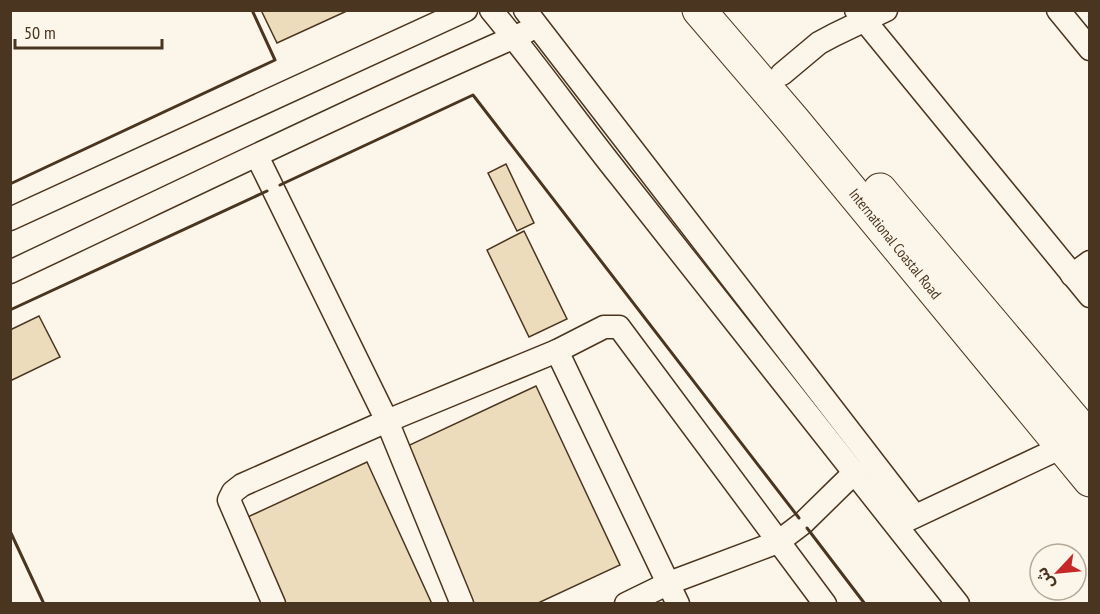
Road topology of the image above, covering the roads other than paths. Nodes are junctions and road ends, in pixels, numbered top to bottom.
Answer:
1 (466, 10) edge
2 (491, 10) edge
3 (699, 10) edge
4 (729, 10) edge
5 (886, 10) edge
6 (1058, 10) edge
7 (860, 15) edge
8 (532, 19) edge
9 (514, 37) junction
10 (1089, 49) edge
11 (782, 74) junction
12 (257, 156) junction
13 (10, 219) edge
14 (1081, 269) edge
15 (10, 272) edge
16 (1089, 296) edge
17 (556, 351) junction
18 (387, 421) junction
19 (1082, 438) edge
20 (855, 472) junction
21 (1089, 480) edge
22 (906, 521) junction
23 (778, 542) junction
24 (673, 593) edge
25 (274, 603) edge
26 (462, 603) edge
27 (626, 603) edge
28 (825, 603) edge
29 (958, 603) edge

1 - 13 street
2 - 9 street
3 - 19 highway, International Coastal Road
4 - 11 highway, International Coastal Road
5 - 7 street
6 - 10 street
7 - 11 street
7 - 14 street
8 - 9 street
8 - 22 street
9 - 12 street
9 - 20 street
11 - 19 highway, International Coastal Road
12 - 15 street
12 - 18 street
14 - 16 street
17 - 18 street
17 - 23 street
17 - 24 street
18 - 25 street
18 - 26 street
19 - 21 highway, International Coastal Road
19 - 22 street
20 - 22 street
20 - 23 street
22 - 29 street
23 - 24 street
23 - 28 street
24 - 27 street

